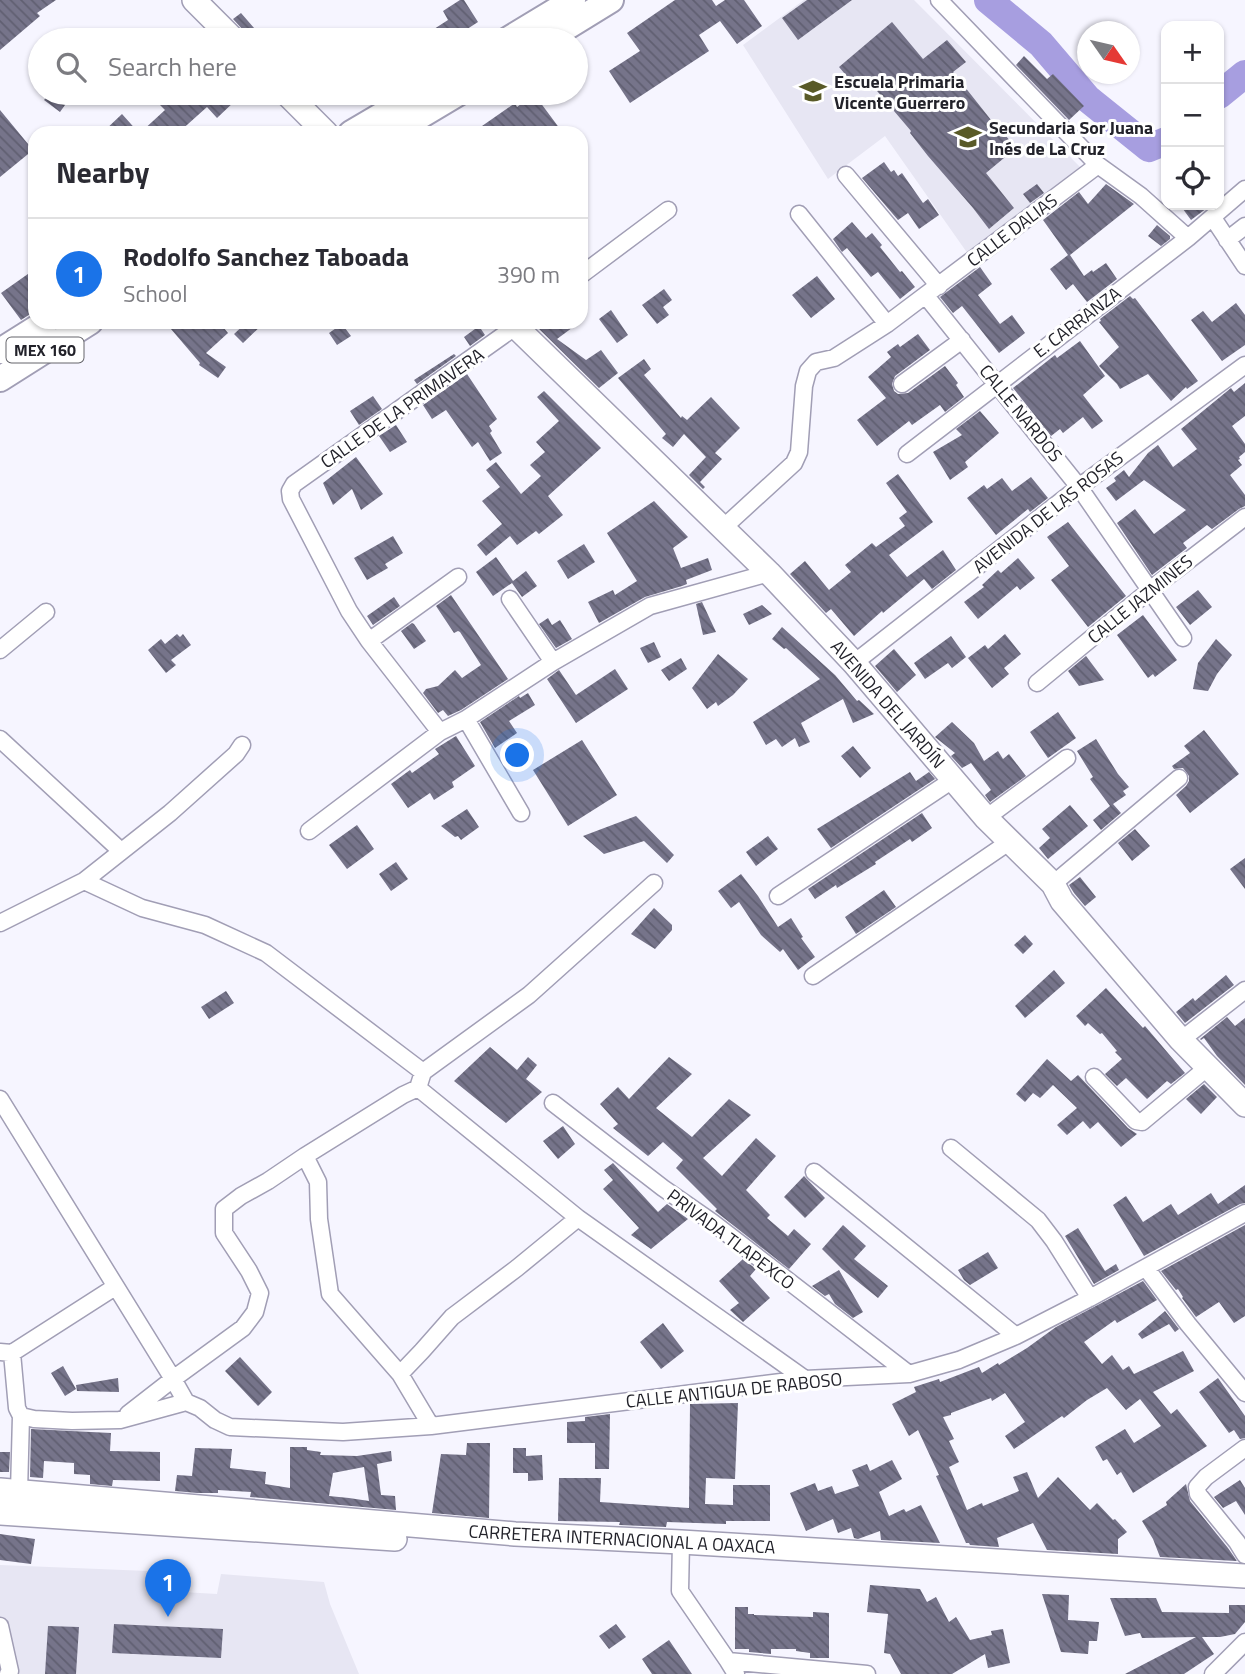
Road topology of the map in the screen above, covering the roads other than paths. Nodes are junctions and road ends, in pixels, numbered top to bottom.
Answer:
1 (194, 0) edge
2 (611, 0) edge
3 (939, 0) edge
4 (562, 9) edge
5 (222, 28) edge
6 (528, 28) edge
7 (552, 28) edge
8 (298, 105) edge
9 (399, 105) edge
10 (439, 105) edge
11 (319, 126) edge
12 (363, 126) edge
13 (404, 126) edge
14 (1098, 164) junction
15 (846, 175) dead end
16 (1245, 189) edge
17 (668, 210) dead end
18 (799, 214) dead end
19 (1213, 218) junction
20 (1245, 226) edge
21 (1188, 238) junction
22 (1227, 240) junction
23 (1245, 266) edge
24 (588, 270) edge
25 (932, 291) junction
26 (887, 324) junction
27 (35, 329) edge
28 (79, 329) edge
29 (509, 329) edge
30 (521, 329) edge
31 (962, 340) junction
32 (0, 351) edge
33 (1245, 365) edge
34 (0, 379) edge
35 (902, 384) dead end
36 (996, 384) junction
37 (908, 454) dead end
38 (1079, 487) junction
39 (1245, 517) edge
40 (723, 528) junction
41 (769, 573) junction
42 (458, 578) dead end
43 (1150, 590) junction
44 (510, 599) dead end
45 (46, 612) dead end
46 (1182, 638) dead end
47 (369, 641) junction
48 (0, 650) edge
49 (554, 662) junction
50 (854, 663) junction
51 (1037, 683) dead end
52 (466, 719) junction
53 (440, 733) junction
54 (0, 739) edge
55 (242, 745) dead end
56 (1067, 758) dead end
57 (1179, 778) dead end
58 (954, 779) junction
59 (521, 813) dead end
60 (986, 818) junction
61 (309, 831) dead end
62 (1009, 842) junction
63 (121, 851) junction
64 (84, 881) junction
65 (654, 883) dead end
66 (1053, 884) junction
67 (778, 896) dead end
68 (0, 923) edge
69 (813, 976) dead end
70 (1245, 990) edge
71 (1181, 1040) junction
72 (1208, 1067) junction
73 (1094, 1077) dead end
74 (421, 1080) junction
75 (0, 1099) edge
76 (553, 1103) dead end
77 (1245, 1105) edge
78 (951, 1148) dead end
79 (305, 1156) junction
80 (814, 1172) dead end
81 (1245, 1213) edge
82 (578, 1218) junction
83 (1146, 1268) junction
84 (115, 1287) junction
85 (1090, 1298) junction
86 (1016, 1336) junction
87 (6, 1352) edge
88 (400, 1374) junction
89 (909, 1374) junction
90 (173, 1378) junction
91 (805, 1378) junction
92 (1245, 1393) edge
93 (186, 1402) junction
94 (21, 1416) junction
95 (120, 1420) junction
96 (431, 1426) junction
97 (1245, 1448) edge
98 (10, 1491) edge
99 (0, 1513) edge
100 (681, 1550) junction
101 (734, 1554) junction
102 (1245, 1555) edge
103 (1245, 1576) edge
104 (1245, 1591) edge
105 (0, 1626) edge
106 (1245, 1642) edge
107 (732, 1667) edge
108 (8, 1674) edge
109 (867, 1674) edge
110 (1213, 1674) edge

1 - 5 street
2 - 4 main road
3 - 14 street
4 - 6 main road
4 - 7 main road
8 - 11 street
9 - 12 main road
10 - 13 main road
14 - 21 street
14 - 25 street, CALLE DALIAS
15 - 25 street, CALLE NARDOS
16 - 19 street, E. CARRANZA
17 - 24 street
18 - 26 street
19 - 21 street, E. CARRANZA
19 - 22 street
20 - 22 street
21 - 36 street, E. CARRANZA
22 - 23 street
25 - 26 street, CALLE DALIAS
25 - 31 street, CALLE NARDOS
26 - 40 street, CALLE DALIAS
27 - 32 main road, MEX 160
28 - 34 main road, MEX 160
29 - 47 street, CALLE DE LA PRIMAVERA
30 - 40 street, AVENIDA DEL JARDÍN
31 - 35 street
31 - 36 street, CALLE NARDOS
33 - 38 street, AVENIDA DE LAS ROSAS
36 - 37 street, E. CARRANZA
36 - 38 street, CALLE NARDOS
38 - 43 street, CALLE NARDOS
38 - 50 street, AVENIDA DE LAS ROSAS
39 - 43 street, CALLE JAZMINES
40 - 41 street, AVENIDA DEL JARDÍN
41 - 49 street
41 - 50 street, AVENIDA DEL JARDÍN
42 - 47 street
43 - 46 street, CALLE NARDOS
43 - 51 street, CALLE JAZMINES
44 - 49 street
45 - 48 street
47 - 53 street
49 - 52 street
50 - 58 street, AVENIDA DEL JARDÍN
52 - 53 street
52 - 59 street
53 - 61 street
54 - 63 street
55 - 63 street
56 - 60 street
57 - 66 street
58 - 60 street, AVENIDA DEL JARDÍN
58 - 67 street
60 - 62 street, AVENIDA DEL JARDÍN
62 - 66 street, AVENIDA DEL JARDÍN
62 - 69 street
63 - 64 street
64 - 68 street
64 - 74 street
65 - 74 street
66 - 71 street, AVENIDA DEL JARDÍN
70 - 71 street
71 - 72 street, AVENIDA DEL JARDÍN
72 - 73 street
72 - 77 street, AVENIDA DEL JARDÍN
74 - 79 street
74 - 82 street
75 - 84 street
76 - 89 street, PRIVADA TLAPEXCO
78 - 85 street
79 - 88 street
79 - 90 street
80 - 86 street
81 - 83 street, CALLE ANTIGUA DE RABOSO
82 - 88 street
82 - 91 street
83 - 85 street, CALLE ANTIGUA DE RABOSO
83 - 92 street
84 - 87 street
84 - 90 street
85 - 86 street, CALLE ANTIGUA DE RABOSO
86 - 89 street, CALLE ANTIGUA DE RABOSO
87 - 94 street
88 - 96 street
89 - 91 street, CALLE ANTIGUA DE RABOSO
90 - 93 street
90 - 95 street
91 - 96 street, CALLE ANTIGUA DE RABOSO
93 - 95 street
93 - 96 street, CALLE ANTIGUA DE RABOSO
94 - 95 street
94 - 98 street
97 - 102 street
98 - 100 street, CARRETERA INTERNACIONAL A OAXACA
99 - 100 street, CARRETERA INTERNACIONAL A OAXACA
100 - 101 street, CARRETERA INTERNACIONAL A OAXACA
100 - 107 street
101 - 103 street, CARRETERA INTERNACIONAL A OAXACA
101 - 104 street, CARRETERA INTERNACIONAL A OAXACA
105 - 108 street
106 - 110 street
107 - 109 street

